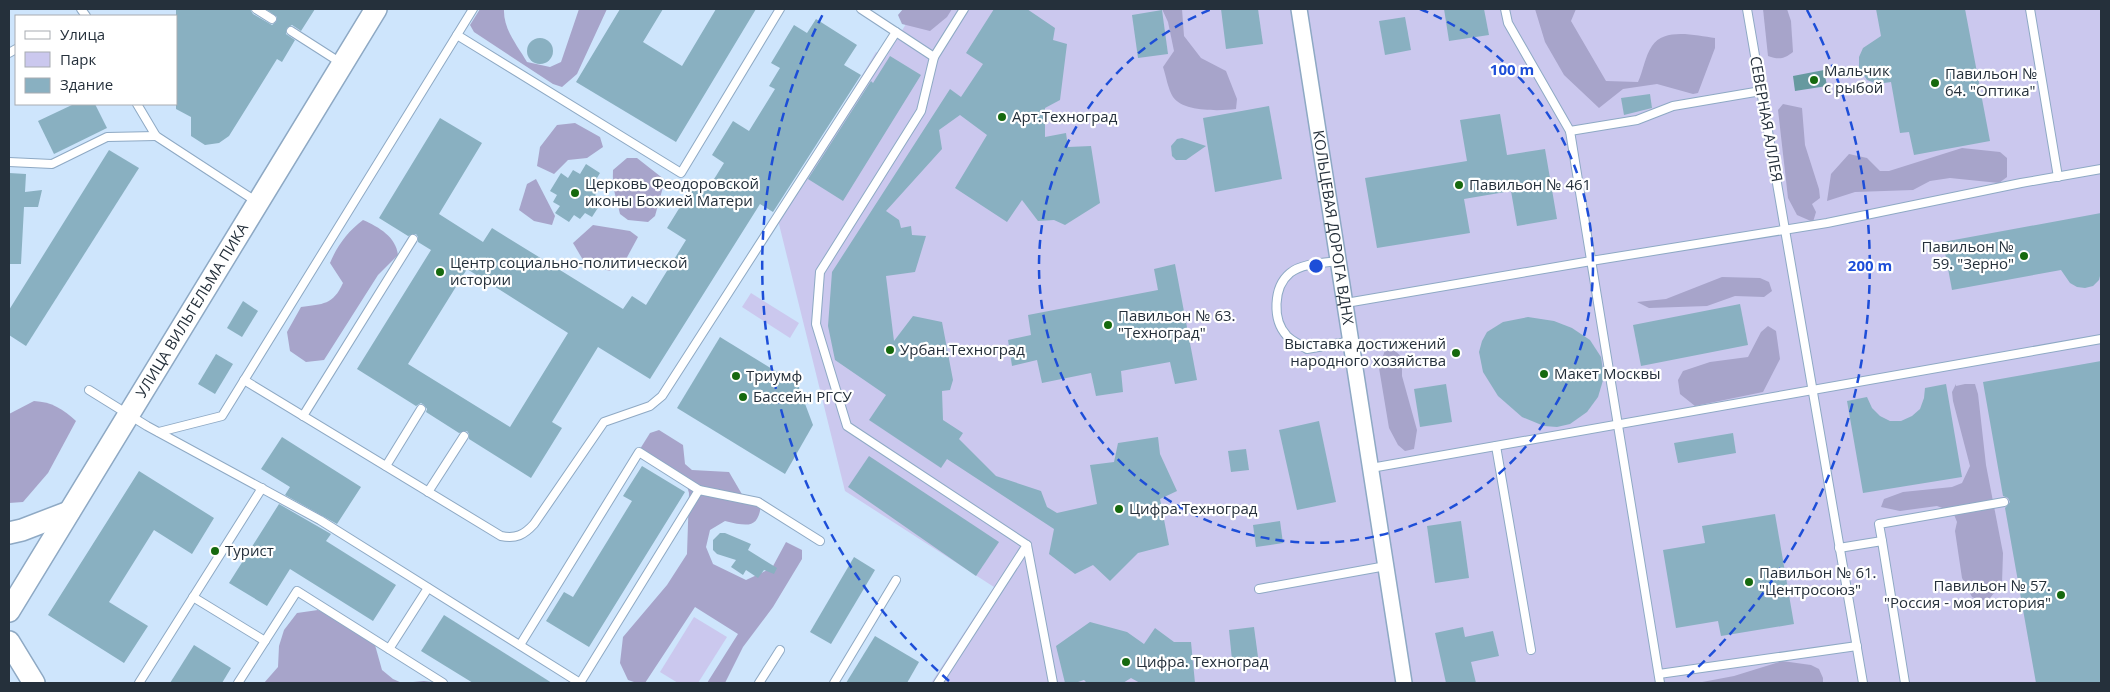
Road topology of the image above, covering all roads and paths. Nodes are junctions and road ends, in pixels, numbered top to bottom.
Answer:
1 (256, 9) edge
2 (376, 9) edge
3 (473, 9) edge
4 (780, 9) edge
5 (861, 9) edge
6 (964, 9) edge
7 (1300, 9) edge
8 (1505, 9) edge
9 (1747, 9) edge
10 (2030, 9) edge
11 (272, 19) dead end
12 (291, 31) dead end
13 (896, 32) junction
14 (457, 35) junction
15 (934, 57) junction
16 (342, 64) junction
17 (1762, 91) junction
18 (138, 105) edge
19 (1570, 131) junction
20 (156, 136) junction
21 (9, 162) edge
22 (2101, 169) edge
23 (2058, 177) junction
24 (257, 202) junction
25 (1785, 230) junction
26 (413, 239) dead end
27 (1339, 261) junction
28 (1591, 261) junction
29 (1346, 303) junction
30 (2101, 339) edge
31 (1352, 341) junction
32 (244, 380) junction
33 (89, 390) dead end
34 (1813, 390) junction
35 (421, 410) dead end
36 (129, 414) junction
37 (303, 416) junction
38 (1617, 424) junction
39 (159, 432) junction
40 (464, 436) dead end
41 (1496, 446) junction
42 (386, 466) junction
43 (1371, 468) junction
44 (262, 488) junction
45 (699, 490) junction
46 (428, 492) junction
47 (2004, 502) dead end
48 (69, 512) junction
49 (9, 532) edge
50 (820, 541) dead end
51 (1882, 541) junction
52 (1027, 545) junction
53 (1839, 548) junction
54 (1386, 566) junction
55 (896, 580) dead end
56 (428, 588) junction
57 (1259, 589) dead end
58 (193, 597) junction
59 (9, 611) edge
60 (9, 642) edge
61 (265, 642) junction
62 (520, 645) junction
63 (1856, 646) junction
64 (389, 649) junction
65 (780, 650) dead end
66 (1531, 650) dead end
67 (1658, 674) junction
68 (34, 683) edge
69 (139, 683) edge
70 (238, 683) edge
71 (443, 683) edge
72 (580, 683) edge
73 (759, 683) edge
74 (834, 683) edge
75 (938, 683) edge
76 (1053, 683) edge
77 (1404, 683) edge
78 (1660, 683) edge
79 (1863, 683) edge
80 (1905, 683) edge

1 - 11 lane
2 - 16 main road, УЛИЦА ВИЛЬГЕЛЬМА ПИКА
3 - 14 lane
4 - 14 lane
5 - 13 lane
6 - 15 lane
7 - 27 street, КОЛЬЦЕВАЯ ДОРОГА ВДНХ
8 - 19 lane
9 - 17 lane, СЕВЕРНАЯ АЛЛЕЯ
10 - 23 lane
12 - 16 lane
13 - 15 lane
13 - 46 lane
14 - 32 lane
15 - 52 lane
16 - 24 main road, УЛИЦА ВИЛЬГЕЛЬМА ПИКА
17 - 19 lane
17 - 25 lane, СЕВЕРНАЯ АЛЛЕЯ
18 - 20 lane
19 - 28 lane
20 - 21 lane
20 - 24 lane
22 - 23 lane
23 - 25 lane
24 - 36 main road, УЛИЦА ВИЛЬГЕЛЬМА ПИКА
25 - 28 lane
25 - 34 lane, СЕВЕРНАЯ АЛЛЕЯ
26 - 37 lane
27 - 29 street, КОЛЬЦЕВАЯ ДОРОГА ВДНХ
27 - 31 lane
28 - 29 lane
28 - 38 lane
29 - 31 street, КОЛЬЦЕВАЯ ДОРОГА ВДНХ
30 - 34 lane
31 - 43 street, КОЛЬЦЕВАЯ ДОРОГА ВДНХ
32 - 37 lane
32 - 39 lane
33 - 36 lane
34 - 38 lane
34 - 53 lane, СЕВЕРНАЯ АЛЛЕЯ
35 - 42 lane
36 - 39 lane
36 - 48 main road, УЛИЦА ВИЛЬГЕЛЬМА ПИКА
37 - 42 lane
38 - 41 lane
38 - 67 lane
39 - 44 lane
40 - 46 lane
41 - 43 lane
41 - 66 lane
42 - 46 lane
43 - 54 street, КОЛЬЦЕВАЯ ДОРОГА ВДНХ
44 - 56 lane
44 - 58 lane
45 - 50 lane
45 - 62 lane
45 - 72 lane
47 - 51 lane
48 - 49 main road
48 - 59 main road, УЛИЦА ВИЛЬГЕЛЬМА ПИКА
51 - 53 lane
51 - 80 lane
52 - 75 lane
52 - 76 lane
53 - 63 lane, СЕВЕРНАЯ АЛЛЕЯ
54 - 57 lane
54 - 77 street, КОЛЬЦЕВАЯ ДОРОГА ВДНХ
55 - 74 lane
56 - 62 lane
56 - 64 lane
58 - 61 lane
58 - 69 lane
60 - 68 main road
61 - 64 lane
61 - 70 lane
62 - 72 lane
63 - 67 lane
63 - 79 lane, СЕВЕРНАЯ АЛЛЕЯ
64 - 71 lane
65 - 73 lane
67 - 78 lane

